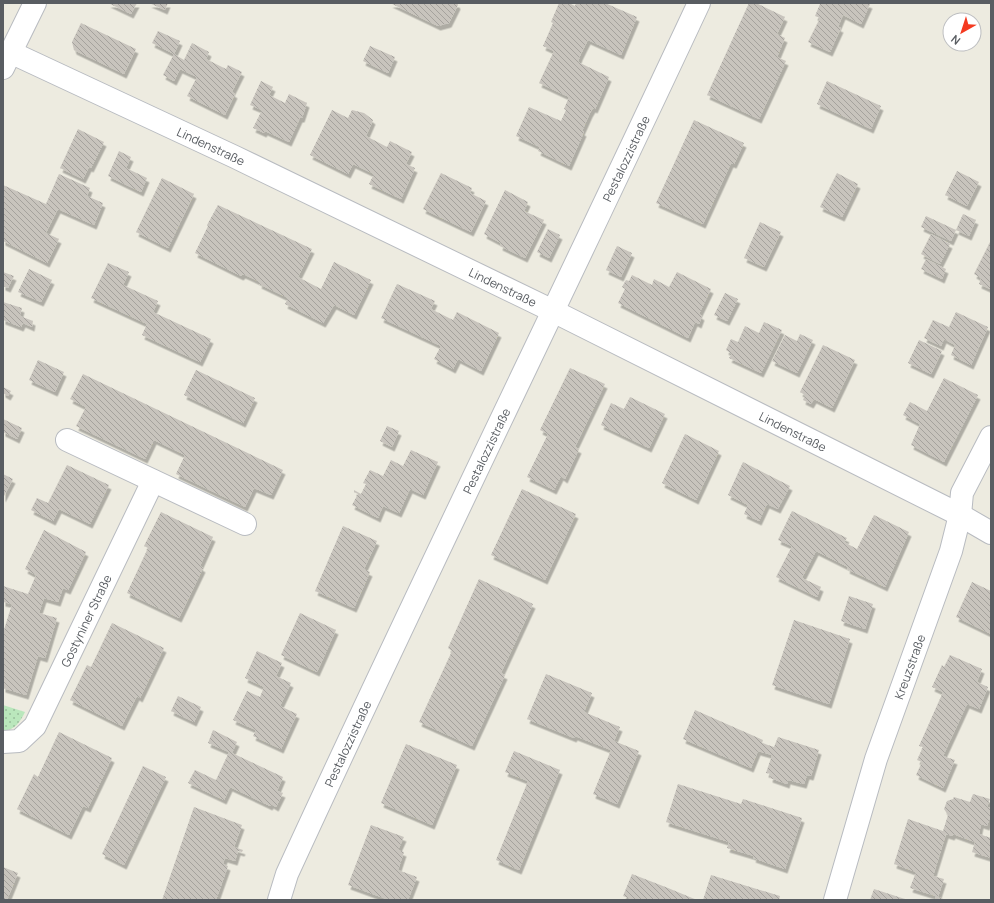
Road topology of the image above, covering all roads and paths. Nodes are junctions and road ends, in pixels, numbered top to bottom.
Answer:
1 (35, 3) edge
2 (699, 3) edge
3 (7, 60) edge
4 (553, 311) junction
5 (991, 437) edge
6 (66, 440) dead end
7 (153, 481) junction
8 (960, 515) junction
9 (245, 524) dead end
10 (991, 533) edge
11 (3, 742) edge
12 (279, 900) edge
13 (835, 900) edge

1 - 3 street
2 - 4 street, Pestalozzistraße
3 - 4 street, Lindenstraße
4 - 8 street, Lindenstraße
4 - 12 street, Pestalozzistraße
5 - 8 street, Kreuzstraße
6 - 7 street
7 - 9 street
7 - 11 street, Gostyniner Straße
8 - 10 street, Lindenstraße
8 - 13 street, Kreuzstraße

